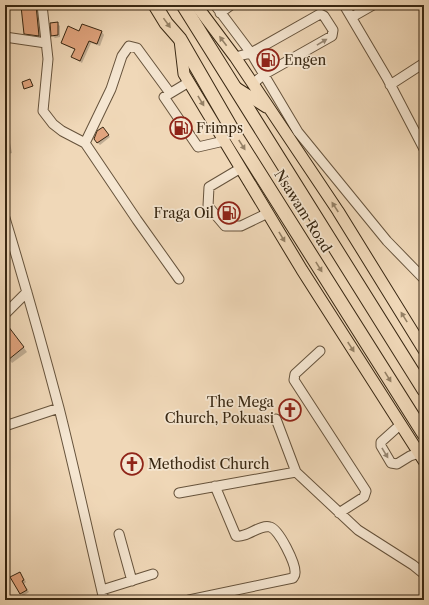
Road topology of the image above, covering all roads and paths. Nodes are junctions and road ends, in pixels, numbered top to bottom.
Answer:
1 (42, 5) edge
2 (155, 5) edge
3 (183, 5) edge
4 (196, 5) edge
5 (214, 5) edge
6 (231, 5) edge
7 (344, 5) edge
8 (373, 5) edge
9 (220, 13) junction
10 (352, 17) junction
11 (5, 37) edge
12 (180, 39) junction
13 (46, 43) junction
14 (251, 53) junction
15 (235, 57) junction
16 (424, 63) edge
17 (263, 75) junction
18 (189, 82) junction
19 (253, 84) junction
20 (390, 85) junction
21 (234, 87) junction
22 (170, 93) junction
23 (270, 109) junction
24 (224, 141) junction
25 (85, 143) junction
26 (424, 149) edge
27 (240, 168) junction
28 (268, 213) junction
29 (5, 218) edge
30 (179, 279) dead end
31 (424, 279) edge
32 (27, 292) junction
33 (5, 314) edge
34 (424, 350) edge
35 (320, 351) dead end
36 (424, 390) edge
37 (59, 408) junction
38 (276, 419) dead end
39 (401, 424) junction
40 (5, 426) edge
41 (424, 434) edge
42 (422, 457) edge
43 (296, 472) junction
44 (215, 486) junction
45 (179, 493) dead end
46 (339, 513) junction
47 (119, 534) dead end
48 (153, 574) dead end
49 (424, 574) edge
50 (132, 581) junction
51 (102, 590) junction
52 (104, 600) edge
53 (189, 600) edge

1 - 13 street
2 -> 12 highway, Nsawam Road
3 - 21 highway, Nsawam Road
15 -> 4 main road
5 - 9 street
6 - 9 street
7 - 10 street
8 - 10 street
9 - 14 street
10 - 20 street
11 - 13 street
12 - 18 main road
12 -> 41 highway, Nsawam Road
13 - 25 street
14 - 15 street
14 - 17 street
17 -> 14 street
15 - 19 main road
16 - 20 street
17 - 19 street
17 - 31 street
18 - 22 street
18 -> 24 main road
19 - 23 main road
20 - 26 street
21 - 23 main road
21 - 36 highway, Nsawam Road
22 - 24 street
22 - 25 street
34 -> 23 main road
24 - 27 main road
25 - 30 street
27 - 28 main road
27 - 28 street
28 -> 39 main road
29 - 32 street
32 - 33 street
32 - 37 street
35 - 46 street
37 - 40 street
37 - 51 street
38 - 43 street
39 - 42 main road
39 -> 42 street
43 - 44 street
43 - 46 street
44 - 45 street
44 - 53 street
46 - 49 street
47 - 50 street
48 - 50 street
50 - 51 street
51 - 52 street

